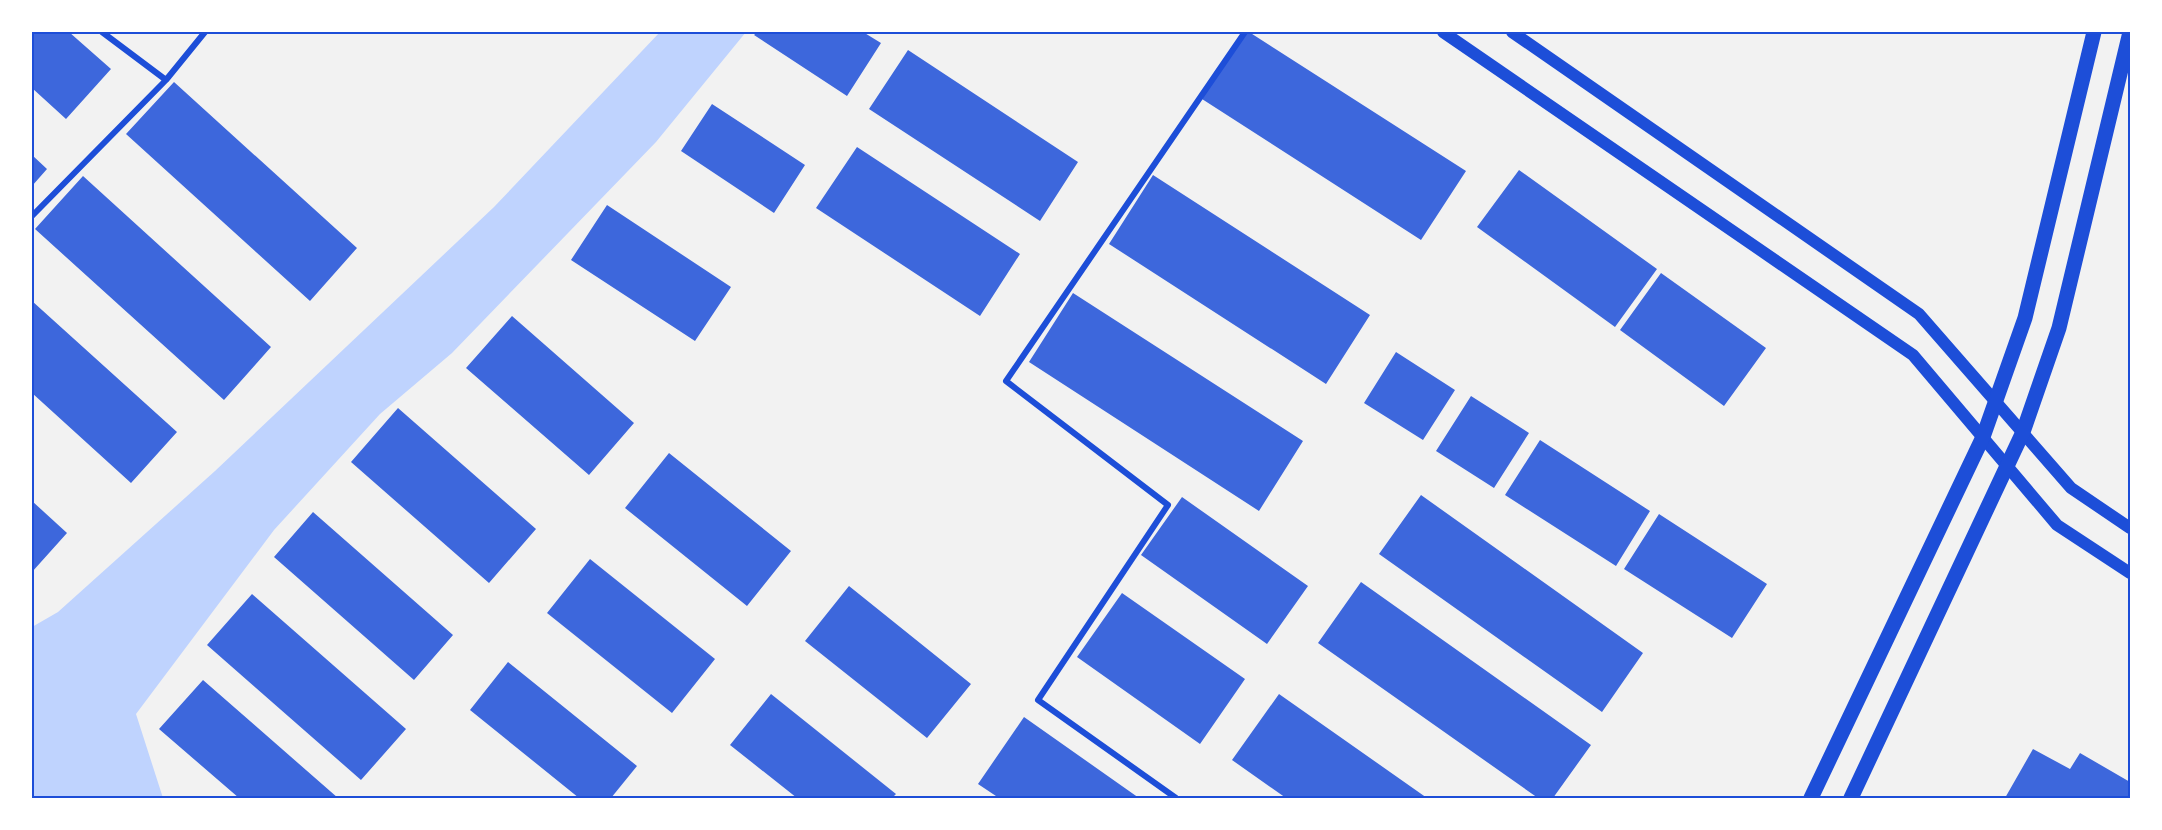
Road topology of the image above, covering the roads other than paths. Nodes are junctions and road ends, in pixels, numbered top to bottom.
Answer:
1 (102, 32) edge
2 (205, 32) edge
3 (1245, 32) edge
4 (1443, 32) edge
5 (1512, 32) edge
6 (2094, 32) edge
7 (2130, 32) edge
8 (166, 80) junction
9 (32, 216) edge
10 (1996, 402) junction
11 (2023, 432) junction
12 (1983, 437) junction
13 (2008, 467) junction
14 (2130, 528) edge
15 (2130, 573) edge
16 (1176, 798) edge
17 (1811, 798) edge
18 (1851, 798) edge

1 - 8 street
2 - 8 street
3 - 16 street
4 - 12 main road
5 - 10 main road
6 - 10 main road
7 - 11 main road
8 - 9 street
10 - 11 main road
10 - 12 main road
11 - 13 main road
11 - 14 main road
12 - 13 main road
12 - 17 main road
13 - 15 main road
13 - 18 main road

